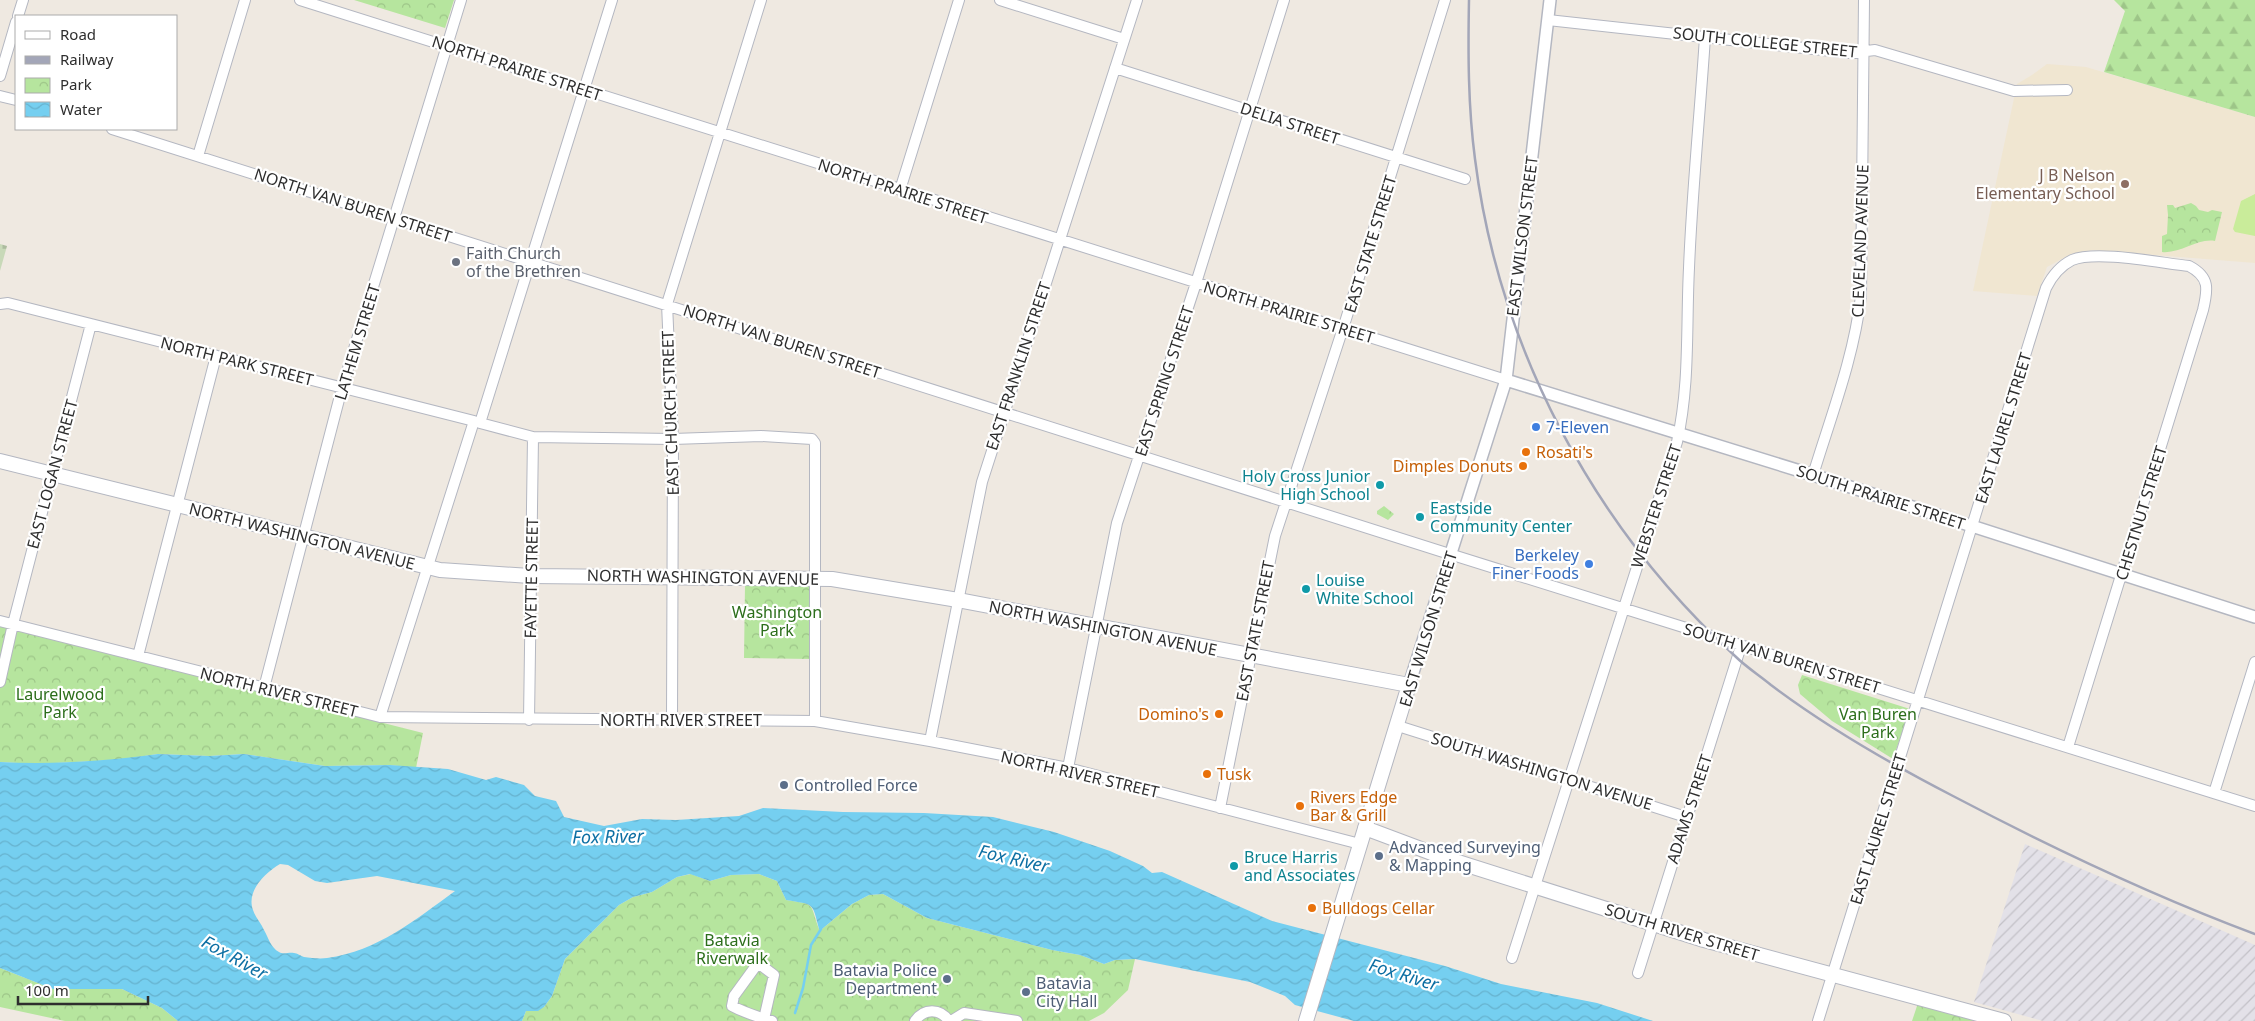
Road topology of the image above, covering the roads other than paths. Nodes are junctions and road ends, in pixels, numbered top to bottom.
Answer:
1 (23, 0) edge
2 (245, 0) edge
3 (300, 0) edge
4 (461, 0) edge
5 (612, 0) edge
6 (761, 0) edge
7 (959, 0) edge
8 (1000, 0) edge
9 (1137, 0) edge
10 (1284, 0) edge
11 (1445, 0) edge
12 (1550, 0) edge
13 (1864, 0) edge
14 (18, 15) edge
15 (1548, 20) junction
16 (15, 25) edge
17 (1705, 37) junction
18 (1124, 39) junction
19 (447, 46) junction
20 (1864, 52) junction
21 (1115, 68) junction
22 (0, 76) edge
23 (584, 90) junction
24 (2066, 90) dead end
25 (0, 96) edge
26 (15, 100) edge
27 (1250, 110) junction
28 (115, 130) edge
29 (721, 132) junction
30 (198, 156) junction
31 (1397, 157) junction
32 (1465, 179) dead end
33 (900, 190) junction
34 (395, 218) junction
35 (1058, 240) junction
36 (530, 261) junction
37 (2205, 279) joint
38 (1196, 283) junction
39 (0, 304) edge
40 (667, 304) junction
41 (91, 324) junction
42 (1343, 329) junction
43 (216, 356) junction
44 (1506, 380) junction
45 (342, 388) junction
46 (1004, 412) junction
47 (477, 422) junction
48 (1679, 434) junction
49 (533, 437) junction
50 (673, 439) junction
51 (1140, 454) junction
52 (0, 461) edge
53 (52, 474) junction
54 (1813, 475) junction
55 (1286, 501) junction
56 (178, 505) junction
57 (1972, 527) junction
58 (303, 537) junction
59 (1452, 554) junction
60 (427, 568) junction
61 (2122, 575) junction
62 (530, 576) junction
63 (673, 578) junction
64 (816, 578) junction
65 (958, 600) junction
66 (1624, 608) junction
67 (2255, 617) edge
68 (0, 620) edge
69 (13, 624) junction
70 (1097, 626) junction
71 (1741, 646) junction
72 (138, 656) junction
73 (1250, 656) junction
74 (2255, 662) edge
75 (0, 682) edge
76 (1409, 685) junction
77 (264, 688) junction
78 (1918, 701) junction
79 (380, 717) junction
80 (529, 720) junction
81 (672, 720) junction
82 (815, 721) junction
83 (1398, 726) junction
84 (930, 741) junction
85 (2068, 746) junction
86 (1068, 768) junction
87 (1569, 780) junction
88 (2214, 794) junction
89 (2255, 806) edge
90 (1220, 808) junction
91 (1686, 817) junction
92 (1365, 828) junction
93 (1360, 844) junction
94 (1534, 886) junction
95 (1653, 924) junction
96 (1512, 958) dead end
97 (1638, 972) dead end
98 (1832, 975) junction
99 (1307, 1017) edge
100 (768, 1020) edge
101 (915, 1021) edge
102 (950, 1021) edge
103 (1017, 1021) edge
104 (1818, 1021) edge
105 (2004, 1021) edge

1 - 14 street
2 - 30 street
3 - 19 street, NORTH PRAIRIE STREET
4 - 19 street, LATHEM STREET
5 - 23 street
6 - 29 street, EAST CHURCH STREET
7 - 33 street
8 - 18 street
9 - 18 street, EAST FRANKLIN STREET
10 - 27 street, EAST SPRING STREET
11 - 31 street, EAST STATE STREET
12 - 15 street, EAST WILSON STREET
13 - 20 street, CLEVELAND AVENUE
15 - 17 street, SOUTH COLLEGE STREET
15 - 44 street, EAST WILSON STREET
16 - 22 street
17 - 20 street, SOUTH COLLEGE STREET
17 - 48 street, WEBSTER STREET
18 - 21 street, EAST FRANKLIN STREET
19 - 23 street, NORTH PRAIRIE STREET
19 - 34 street, LATHEM STREET
20 - 24 street, SOUTH COLLEGE STREET
20 - 54 street, CLEVELAND AVENUE
21 - 27 street, DELIA STREET
21 - 35 street, EAST FRANKLIN STREET
23 - 29 street, NORTH PRAIRIE STREET
23 - 36 street
25 - 26 street
27 - 31 street, DELIA STREET
27 - 38 street, EAST SPRING STREET
28 - 30 street, NORTH VAN BUREN STREET
29 - 33 street, NORTH PRAIRIE STREET
29 - 40 street, EAST CHURCH STREET
30 - 34 street, NORTH VAN BUREN STREET
31 - 32 street, DELIA STREET
31 - 42 street, EAST STATE STREET
33 - 35 street, NORTH PRAIRIE STREET
34 - 36 street, NORTH VAN BUREN STREET
34 - 45 street, LATHEM STREET
35 - 38 street, NORTH PRAIRIE STREET
35 - 46 street, EAST FRANKLIN STREET
36 - 40 street, NORTH VAN BUREN STREET
36 - 47 street
37 - 57 street, EAST LAUREL STREET
37 - 61 street, CHESTNUT STREET
38 - 42 street, NORTH PRAIRIE STREET
38 - 51 street, EAST SPRING STREET
39 - 41 street, NORTH PARK STREET
40 - 46 street, NORTH VAN BUREN STREET
40 - 50 street, EAST CHURCH STREET
41 - 43 street, NORTH PARK STREET
41 - 53 street, EAST LOGAN STREET
42 - 44 street, NORTH PRAIRIE STREET
42 - 55 street, EAST STATE STREET
43 - 45 street, NORTH PARK STREET
43 - 56 street
44 - 48 street, SOUTH PRAIRIE STREET
44 - 59 street, EAST WILSON STREET
45 - 47 street, NORTH PARK STREET
45 - 58 street, LATHEM STREET
46 - 51 street, NORTH VAN BUREN STREET
46 - 65 street, EAST FRANKLIN STREET
47 - 49 street, NORTH PARK STREET
47 - 60 street
48 - 54 street, SOUTH PRAIRIE STREET
48 - 66 street, WEBSTER STREET
49 - 50 street, NORTH PARK STREET
49 - 62 street, FAYETTE STREET
50 - 63 street, EAST CHURCH STREET
50 - 64 street, NORTH PARK STREET
51 - 55 street, NORTH VAN BUREN STREET
51 - 70 street, EAST SPRING STREET
52 - 53 main road, NORTH WASHINGTON AVENUE
53 - 56 main road, NORTH WASHINGTON AVENUE
53 - 69 street, EAST LOGAN STREET
54 - 57 street, SOUTH PRAIRIE STREET
55 - 59 street, NORTH VAN BUREN STREET
55 - 73 street, EAST STATE STREET
56 - 58 main road, NORTH WASHINGTON AVENUE
56 - 72 street
57 - 61 street, SOUTH PRAIRIE STREET
57 - 78 street, EAST LAUREL STREET
58 - 60 main road, NORTH WASHINGTON AVENUE
58 - 77 street, LATHEM STREET
59 - 66 street, SOUTH VAN BUREN STREET
59 - 76 street, EAST WILSON STREET
60 - 62 main road, NORTH WASHINGTON AVENUE
60 - 79 street
61 - 67 street, SOUTH PRAIRIE STREET
61 - 85 street, CHESTNUT STREET
62 - 63 main road, NORTH WASHINGTON AVENUE
62 - 80 street, FAYETTE STREET
63 - 64 main road, NORTH WASHINGTON AVENUE
63 - 81 street, EAST CHURCH STREET
64 - 65 main road, NORTH WASHINGTON AVENUE
64 - 82 street
65 - 70 main road, NORTH WASHINGTON AVENUE
65 - 84 street, EAST FRANKLIN STREET
66 - 71 street, SOUTH VAN BUREN STREET
66 - 87 street, WEBSTER STREET
68 - 69 street, NORTH RIVER STREET
69 - 72 street, NORTH RIVER STREET
69 - 75 street, EAST LOGAN STREET
70 - 73 main road, NORTH WASHINGTON AVENUE
70 - 86 street, EAST SPRING STREET
71 - 78 street, SOUTH VAN BUREN STREET
71 - 91 street, ADAMS STREET
72 - 77 street, NORTH RIVER STREET
73 - 76 main road, NORTH WASHINGTON AVENUE
73 - 90 street, EAST STATE STREET
74 - 88 street
76 - 83 main road, EAST WILSON STREET
77 - 79 street, NORTH RIVER STREET
78 - 85 street, SOUTH VAN BUREN STREET
78 - 98 street, EAST LAUREL STREET
79 - 80 street, NORTH RIVER STREET
80 - 81 street, NORTH RIVER STREET
81 - 82 street, NORTH RIVER STREET
82 - 84 street, NORTH RIVER STREET
83 - 87 street, SOUTH WASHINGTON AVENUE
83 - 92 main road, EAST WILSON STREET
84 - 86 street, NORTH RIVER STREET
85 - 88 street, SOUTH VAN BUREN STREET
86 - 90 street, NORTH RIVER STREET
87 - 91 street, SOUTH WASHINGTON AVENUE
87 - 94 street, WEBSTER STREET
88 - 89 street, SOUTH VAN BUREN STREET
90 - 93 street, NORTH RIVER STREET
91 - 95 street, ADAMS STREET
92 - 93 main road, EAST WILSON STREET
92 - 94 main road, SOUTH RIVER STREET
93 - 99 main road, EAST WILSON STREET
94 - 95 main road, SOUTH RIVER STREET
94 - 96 street, WEBSTER STREET
95 - 97 street, ADAMS STREET
95 - 98 main road, SOUTH RIVER STREET
98 - 104 street, EAST LAUREL STREET
98 - 105 main road, SOUTH RIVER STREET
100 - 100 street
101 - 102 street
102 - 103 street

